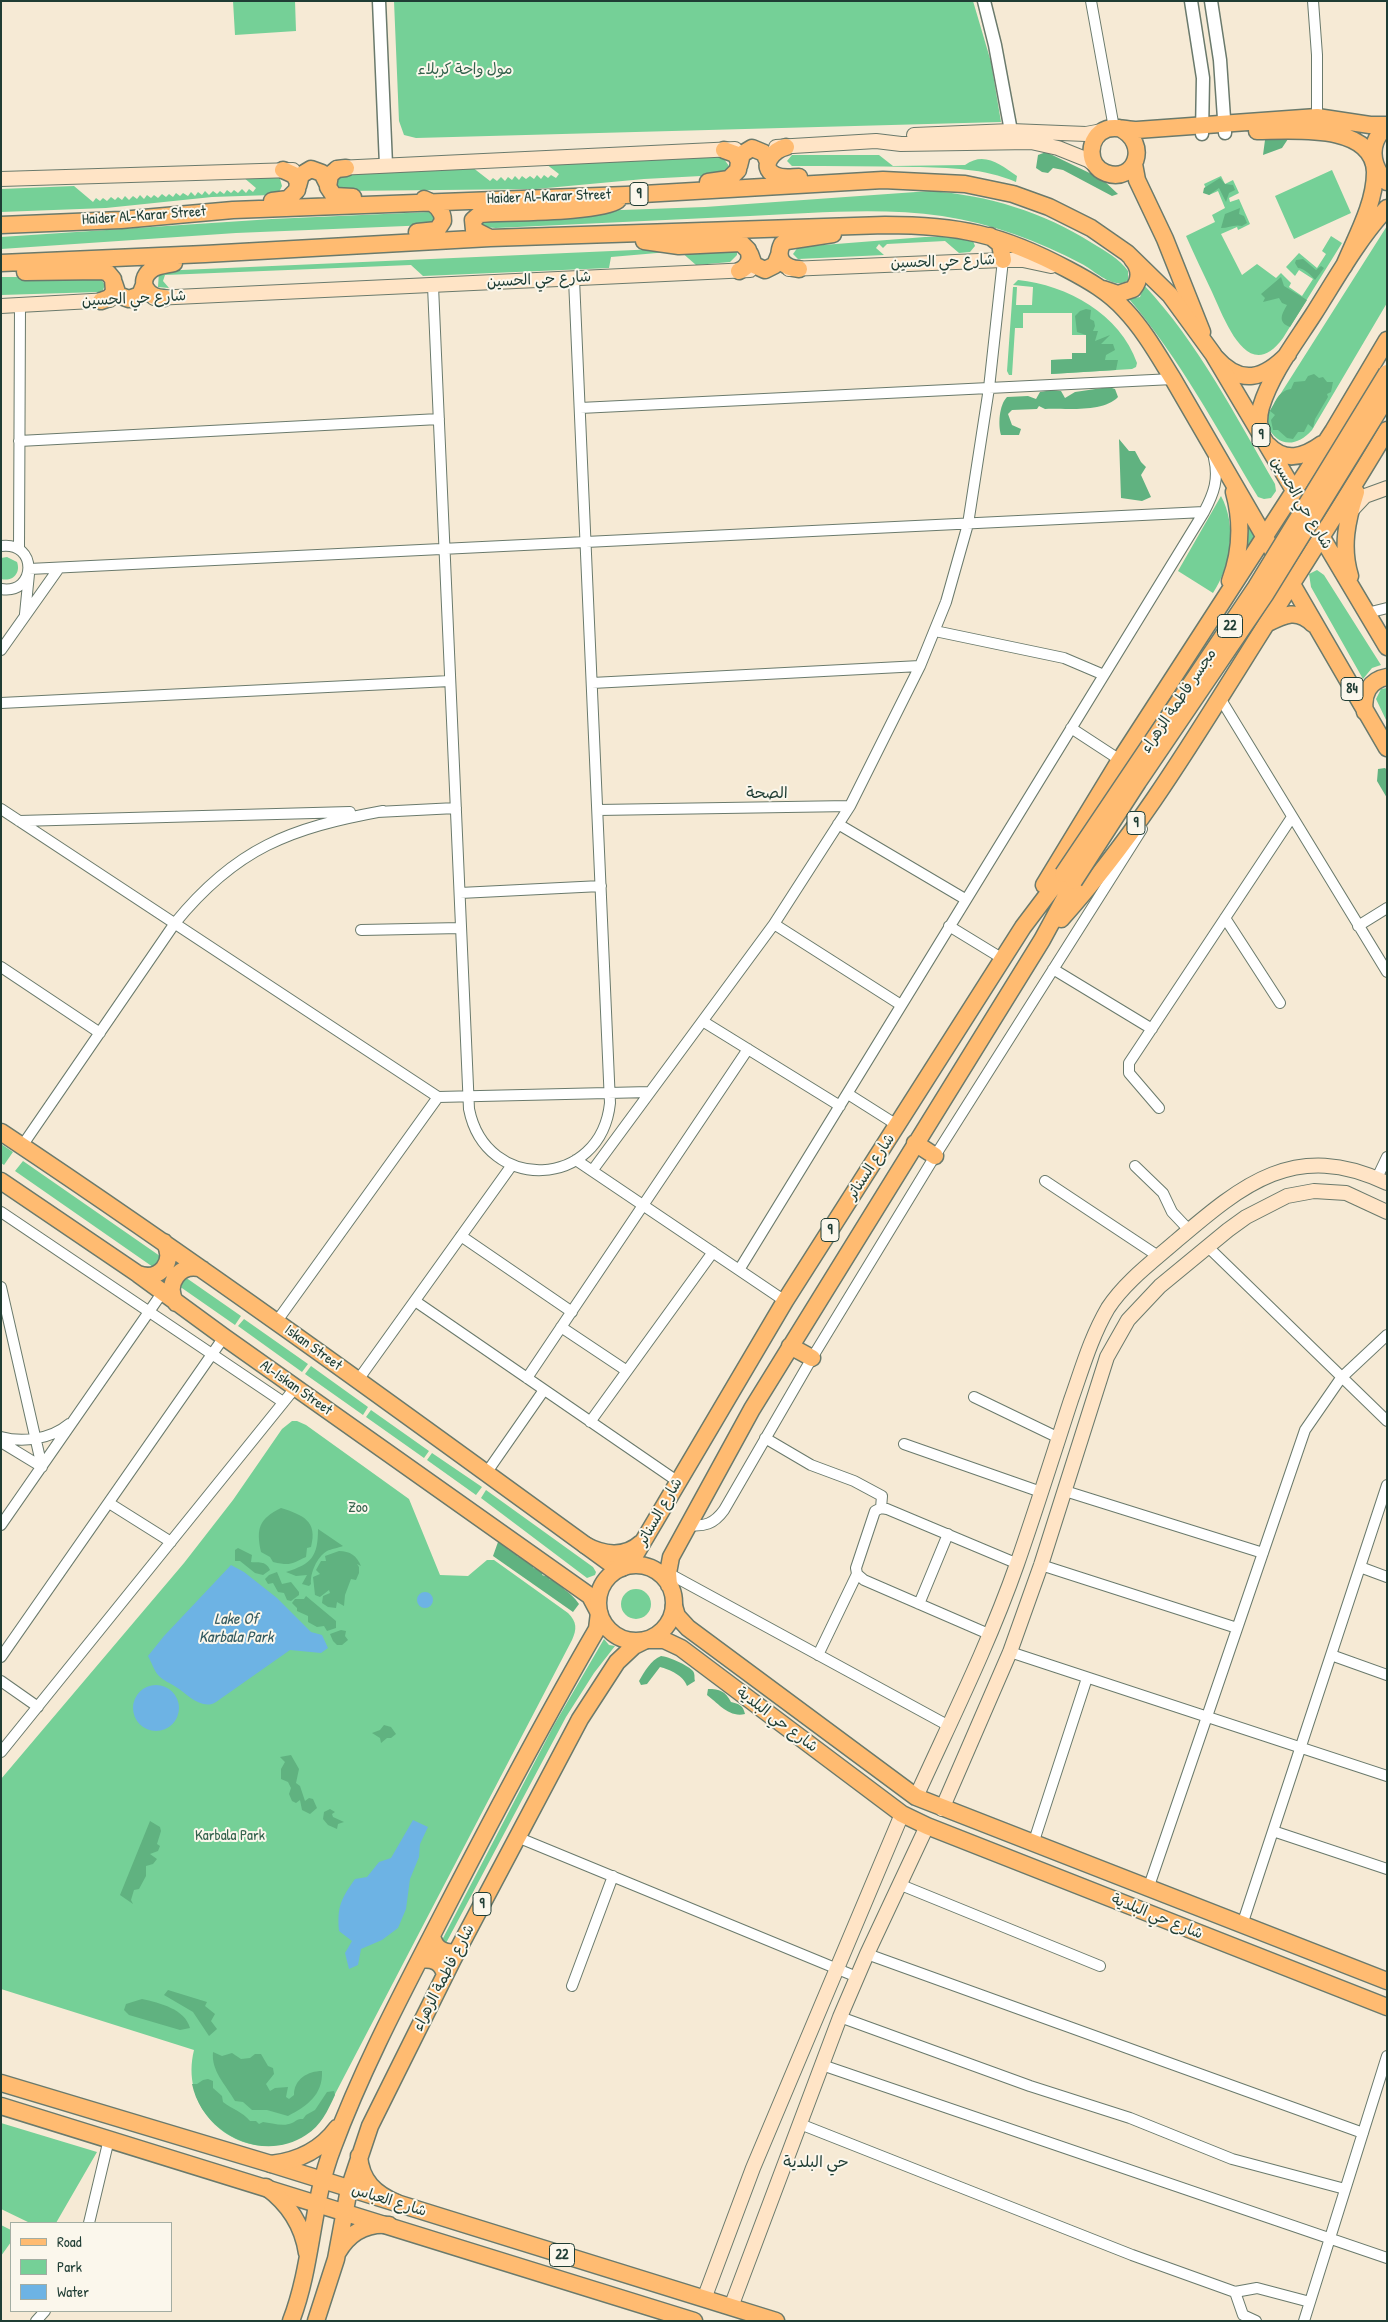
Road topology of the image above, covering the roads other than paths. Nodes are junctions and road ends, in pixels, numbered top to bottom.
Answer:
1 (379, 1) edge
2 (984, 1) edge
3 (1091, 1) edge
4 (1191, 1) edge
5 (1211, 1) edge
6 (1313, 1) edge
7 (1317, 118) junction
8 (1387, 125) edge
9 (1225, 128) junction
10 (1112, 129) junction
11 (1202, 129) junction
12 (1011, 131) junction
13 (876, 141) junction
14 (786, 147) junction
15 (752, 148) junction
16 (724, 150) junction
17 (1136, 157) junction
18 (768, 162) junction
19 (1374, 164) junction
20 (386, 165) junction
21 (739, 166) junction
22 (1096, 166) junction
23 (346, 168) junction
24 (311, 169) junction
25 (283, 170) junction
26 (1, 179) edge
27 (883, 180) junction
28 (1387, 182) edge
29 (327, 183) junction
30 (298, 186) junction
31 (678, 192) junction
32 (626, 194) junction
33 (428, 201) junction
34 (1387, 208) edge
35 (233, 210) junction
36 (1, 225) edge
37 (856, 226) junction
38 (614, 235) junction
39 (988, 235) junction
40 (490, 238) junction
41 (303, 248) junction
42 (205, 254) junction
43 (750, 254) junction
44 (1127, 254) junction
45 (779, 255) junction
46 (1003, 260) junction
47 (1, 265) edge
48 (1344, 266) junction
49 (799, 269) junction
50 (764, 270) junction
51 (739, 271) junction
52 (1075, 273) junction
53 (574, 279) junction
54 (114, 284) junction
55 (144, 284) junction
56 (433, 286) junction
57 (1101, 288) junction
58 (164, 298) junction
59 (129, 299) junction
60 (101, 301) junction
61 (1, 306) edge
62 (20, 306) junction
63 (1387, 340) edge
64 (1213, 354) junction
65 (1288, 354) junction
66 (1387, 373) edge
67 (1173, 378) junction
68 (989, 388) junction
69 (1387, 397) edge
70 (580, 408) junction
71 (439, 419) junction
72 (1387, 430) edge
73 (1333, 431) junction
74 (1263, 439) junction
75 (19, 441) junction
76 (1210, 443) junction
77 (1369, 460) junction
78 (1226, 471) junction
79 (1387, 488) edge
80 (1294, 491) junction
81 (1204, 512) junction
82 (1350, 513) junction
83 (968, 524) junction
84 (1264, 537) junction
85 (1322, 537) junction
86 (586, 542) junction
87 (1, 546) edge
88 (18, 549) junction
89 (444, 549) junction
90 (1279, 561) joint
91 (59, 568) junction
92 (29, 570) junction
93 (1292, 584) junction
94 (1, 590) edge
95 (1357, 597) junction
96 (1387, 608) edge
97 (1367, 613) junction
98 (24, 617) junction
99 (1211, 618) junction
100 (1266, 624) junction
101 (935, 630) junction
102 (1318, 630) junction
103 (1253, 644) junction
104 (1387, 647) edge
105 (1, 650) edge
106 (920, 666) junction
107 (1104, 675) junction
108 (1387, 677) edge
109 (450, 681) junction
110 (592, 683) junction
111 (1220, 698) junction
112 (1, 703) edge
113 (1366, 712) junction
114 (1071, 728) junction
115 (1387, 748) edge
116 (1120, 760) junction
117 (1157, 793) junction
118 (850, 806) junction
119 (456, 808) junction
120 (1, 809) edge
121 (598, 810) junction
122 (383, 811) junction
123 (1292, 817) junction
124 (19, 821) junction
125 (838, 824) junction
126 (1068, 877) junction
127 (601, 886) junction
128 (460, 893) junction
129 (965, 899) junction
130 (1387, 908) edge
131 (1225, 918) junction
132 (175, 923) junction
133 (774, 924) junction
134 (949, 926) junction
135 (1358, 926) junction
136 (1023, 927) junction
137 (461, 928) junction
138 (361, 930) dead end
139 (1042, 940) junction
140 (1003, 959) junction
141 (1, 967) edge
142 (1052, 969) junction
143 (1387, 972) edge
144 (1280, 1003) dead end
145 (901, 1005) junction
146 (704, 1022) junction
147 (1152, 1029) junction
148 (100, 1033) junction
149 (748, 1049) junction
150 (650, 1092) junction
151 (610, 1093) junction
152 (848, 1094) junction
153 (469, 1096) junction
154 (438, 1097) junction
155 (840, 1106) junction
156 (1159, 1108) dead end
157 (897, 1125) junction
158 (1, 1132) edge
159 (916, 1143) junction
160 (22, 1146) junction
161 (935, 1156) junction
162 (1387, 1157) edge
163 (576, 1160) junction
164 (512, 1165) junction
165 (1135, 1166) dead end
166 (592, 1171) junction
167 (1382, 1180) edge
168 (1, 1181) edge
169 (1045, 1181) dead end
170 (643, 1206) junction
171 (1, 1212) edge
172 (1387, 1212) edge
173 (1189, 1230) junction
174 (461, 1236) junction
175 (164, 1242) junction
176 (1208, 1247) junction
177 (713, 1252) junction
178 (1158, 1256) junction
179 (202, 1269) junction
180 (739, 1270) junction
181 (138, 1274) junction
182 (1, 1287) edge
183 (162, 1293) junction
184 (414, 1301) junction
185 (785, 1301) junction
186 (176, 1303) junction
187 (149, 1312) junction
188 (572, 1312) junction
189 (277, 1321) junction
190 (562, 1327) junction
191 (1387, 1335) edge
192 (224, 1337) junction
193 (790, 1346) junction
194 (212, 1354) junction
195 (812, 1358) junction
196 (626, 1371) junction
197 (527, 1378) junction
198 (1341, 1378) junction
199 (358, 1380) junction
200 (295, 1388) junction
201 (544, 1390) junction
202 (731, 1394) junction
203 (974, 1397) dead end
204 (283, 1402) junction
205 (752, 1409) junction
206 (74, 1420) junction
207 (1387, 1421) edge
208 (590, 1422) junction
209 (709, 1429) junction
210 (1, 1437) edge
211 (36, 1438) junction
212 (765, 1438) junction
213 (1059, 1438) junction
214 (1, 1442) edge
215 (733, 1443) junction
216 (904, 1444) dead end
217 (42, 1467) junction
218 (486, 1472) junction
219 (677, 1481) junction
220 (1387, 1486) edge
221 (1065, 1491) junction
222 (1041, 1492) junction
223 (109, 1502) junction
224 (881, 1508) junction
225 (1, 1525) edge
226 (688, 1525) junction
227 (948, 1534) junction
228 (646, 1538) junction
229 (171, 1542) junction
230 (585, 1545) junction
231 (1263, 1552) junction
232 (1018, 1564) junction
233 (1041, 1565) junction
234 (1360, 1567) junction
235 (623, 1568) junction
236 (857, 1574) junction
237 (1387, 1576) edge
238 (668, 1579) junction
239 (919, 1604) junction
240 (674, 1606) junction
241 (598, 1621) junction
242 (1237, 1628) junction
243 (991, 1635) junction
244 (646, 1640) junction
245 (1010, 1652) junction
246 (818, 1655) junction
247 (1331, 1655) junction
248 (1, 1657) edge
249 (1387, 1675) edge
250 (1087, 1678) junction
251 (1, 1681) edge
252 (38, 1706) junction
253 (808, 1716) junction
254 (1206, 1717) junction
255 (949, 1726) junction
256 (825, 1729) junction
257 (796, 1735) junction
258 (812, 1747) junction
259 (1300, 1748) junction
260 (1, 1752) edge
261 (1387, 1776) edge
262 (916, 1797) junction
263 (942, 1809) junction
264 (902, 1814) junction
265 (927, 1826) junction
266 (1273, 1831) junction
267 (516, 1837) junction
268 (1033, 1844) junction
269 (1387, 1869) edge
270 (613, 1876) junction
271 (901, 1885) junction
272 (1148, 1889) junction
273 (1242, 1925) junction
274 (432, 1936) junction
275 (457, 1952) junction
276 (867, 1954) junction
277 (420, 1960) junction
278 (1100, 1966) dead end
279 (836, 1968) junction
280 (445, 1975) junction
281 (857, 1977) junction
282 (1387, 1981) edge
283 (572, 1986) dead end
284 (1387, 2007) edge
285 (840, 2017) junction
286 (1387, 2056) edge
287 (822, 2065) junction
288 (1, 2083) edge
289 (1, 2106) edge
290 (347, 2109) junction
291 (800, 2124) junction
292 (1363, 2132) junction
293 (109, 2139) junction
294 (359, 2154) junction
295 (271, 2164) junction
296 (322, 2180) junction
297 (266, 2187) junction
298 (349, 2188) junction
299 (1345, 2189) junction
300 (317, 2202) junction
301 (397, 2204) junction
302 (344, 2211) junction
303 (89, 2222) edge
304 (389, 2225) junction
305 (1330, 2238) junction
306 (1387, 2258) edge
307 (336, 2259) junction
308 (308, 2262) junction
309 (1235, 2292) junction
310 (704, 2299) junction
311 (1310, 2302) junction
312 (731, 2308) junction
313 (291, 2321) edge
314 (316, 2321) edge
315 (694, 2321) edge
316 (776, 2321) edge
317 (1256, 2321) edge
318 (1304, 2321) edge

1 - 20 street
2 - 12 street
3 - 10 street
4 - 11 street
5 - 9 street
6 - 7 street
7 - 8 main road
7 - 9 main road
8 - 19 main road
9 - 11 main road
9 - 19 main road
10 - 11 main road
10 - 12 main road
10 - 17 main road
10 - 22 main road
11 - 17 main road
12 - 13 main road
13 - 14 main road
13 - 22 main road
14 - 15 main road
14 - 18 main road
15 - 16 main road
15 - 18 main road
15 - 21 main road
16 - 20 main road
16 - 21 main road
17 - 22 main road
17 - 64 main road, شارع حي الحسين
18 - 27 main road
19 - 28 main road
19 - 48 main road
20 - 23 main road
21 - 31 main road
23 - 24 main road
23 - 29 main road
24 - 25 main road
24 - 29 main road
24 - 30 main road
25 - 26 main road
25 - 30 main road
27 - 31 main road, Haider Al-Karar Street / 9
27 - 44 main road, Haider Al-Karar Street / 9
29 - 33 main road
30 - 35 main road
31 - 32 main road, Haider Al-Karar Street / 9
32 - 33 main road, Haider Al-Karar Street / 9
32 - 40 main road
33 - 35 main road, Haider Al-Karar Street / 9
33 - 41 main road
34 - 48 main road
35 - 36 main road, Haider Al-Karar Street / 9
37 - 38 main road, 9
37 - 39 main road, 9
37 - 45 main road
38 - 40 main road, 9
38 - 43 main road
39 - 46 main road
39 - 52 main road, 9
40 - 41 main road, 9
41 - 42 main road, 9
42 - 47 main road, 9
42 - 55 main road
43 - 50 main road
43 - 51 main road
44 - 57 main road
44 - 64 main road, Haider Al-Karar Street / 9
45 - 49 main road
45 - 50 main road
46 - 49 main road, شارع حي الحسين
46 - 52 main road, شارع حي الحسين
46 - 68 street
47 - 54 main road
48 - 65 main road
49 - 50 main road, شارع حي الحسين
50 - 51 main road, شارع حي الحسين
51 - 53 main road, شارع حي الحسين
52 - 57 main road, 9
53 - 56 main road, شارع حي الحسين
53 - 70 street
54 - 59 main road
54 - 60 main road
55 - 58 main road
55 - 59 main road
56 - 58 main road, شارع حي الحسين
56 - 71 street
57 - 67 main road, 9
58 - 59 main road, شارع حي الحسين
59 - 60 main road, شارع حي الحسين
60 - 62 main road, شارع حي الحسين
61 - 62 main road, شارع حي الحسين
62 - 75 street
63 - 73 main road
64 - 65 main road
64 - 74 main road, شارع حي الحسين / 9
65 - 74 main road
66 - 126 main road, مجسر فاطمة الزهراء / 22, bridge
67 - 68 street
67 - 76 main road, 9
68 - 70 street
68 - 83 street
69 - 126 main road, مجسر فاطمة الزهراء / 22, bridge
70 - 86 street
71 - 75 street
71 - 89 street
72 - 77 main road
73 - 74 main road
73 - 77 main road
73 - 80 main road
74 - 80 main road, شارع حي الحسين / 9
75 - 88 street
76 - 78 main road, 9
76 - 81 street
77 - 82 main road
77 - 85 main road
78 - 84 main road, 9
78 - 99 main road, 9
79 - 82 main road
80 - 84 main road
80 - 85 main road, شارع حي الحسين / 9
81 - 83 street
81 - 107 street
82 - 95 main road
83 - 86 street
83 - 101 street
84 - 90 main road, 9
84 - 99 main road
85 - 93 main road, 9
85 - 95 main road, شارع حي الحسين
86 - 89 street
86 - 110 street
87 - 88 street
88 - 92 street
89 - 91 street
89 - 109 street
90 - 93 main road, 84
91 - 92 street
91 - 98 street
92 - 94 street
92 - 98 street
93 - 100 main road, 9
93 - 102 main road, 84
95 - 97 main road
96 - 97 street
97 - 104 main road
98 - 105 street
99 - 103 main road
99 - 116 main road, 9
100 - 102 main road
100 - 103 main road, 9
101 - 106 street
101 - 107 street
102 - 113 main road, 84
103 - 111 main road, 9
106 - 110 street
106 - 118 street
107 - 114 street
108 - 113 main road
109 - 112 street
109 - 119 street
110 - 121 street
111 - 117 main road, 9
111 - 123 street
113 - 115 main road, 84
114 - 116 street
114 - 129 street
116 - 136 main road, 9
117 - 139 main road, 9
117 - 142 street
118 - 121 street
118 - 125 street
119 - 122 street
119 - 128 street
120 - 124 street
121 - 127 street
122 - 124 street
122 - 132 street
123 - 131 street
123 - 135 street
124 - 132 street
125 - 129 street
125 - 133 street
126 - 136 main road, شارع السناتر / 22
126 - 139 main road, شارع السناتر / 22
127 - 128 street
127 - 151 street
128 - 137 street
129 - 134 street
130 - 135 street
131 - 144 street
131 - 147 street
132 - 148 street
132 - 154 street
133 - 145 street
133 - 146 street
134 - 140 street
134 - 145 street
135 - 143 street
136 - 140 main road, شارع السناتر / 9
137 - 138 street
137 - 153 street
139 - 159 main road, شارع السناتر / 9
140 - 157 main road, شارع السناتر / 9
141 - 148 street
142 - 147 street
142 - 161 street
145 - 152 street
146 - 149 street
146 - 150 street
147 - 156 street
148 - 160 street
149 - 155 street
149 - 170 street
150 - 151 street
150 - 166 street
151 - 153 street
151 - 163 street
152 - 155 street
152 - 157 street
153 - 154 street
153 - 164 street
154 - 189 street
155 - 180 street
157 - 185 main road, شارع السناتر / 9
158 - 160 main road, Iskan Street
159 - 161 main road
159 - 193 main road, شارع السناتر / 9
160 - 175 main road, Iskan Street
161 - 195 street
162 - 167 street
163 - 164 street
163 - 166 street
164 - 174 street
165 - 173 street
166 - 170 street
167 - 173 main road
168 - 181 main road, Al-Iskan Street
169 - 178 street
170 - 177 street
170 - 188 street
171 - 187 street
172 - 176 main road
173 - 178 main road
174 - 184 street
174 - 188 street
175 - 179 main road, Iskan Street
175 - 181 main road
176 - 198 street
176 - 221 main road
177 - 180 street
177 - 196 street
178 - 213 main road
179 - 186 main road
179 - 189 main road, Iskan Street
180 - 185 street
181 - 183 main road, Al-Iskan Street
182 - 211 street
183 - 186 main road, Al-Iskan Street
183 - 187 street
184 - 197 street
184 - 199 street
185 - 202 main road, شارع السناتر / 9
186 - 192 main road, Al-Iskan Street
187 - 194 street
187 - 206 street
188 - 190 street
189 - 199 main road, Iskan Street
190 - 196 street
190 - 197 street
191 - 198 street
192 - 194 street
192 - 200 main road, Al-Iskan Street
193 - 195 main road
193 - 205 main road, شارع السناتر / 9
194 - 204 street
194 - 223 street
195 - 212 street
196 - 208 street
197 - 201 street
198 - 207 street
198 - 231 street
199 - 218 main road, Iskan Street
200 - 204 street
200 - 241 main road, Al-Iskan Street
201 - 208 street
201 - 218 street
202 - 205 main road
202 - 209 main road, شارع السناتر / 9
203 - 213 street
204 - 229 street
205 - 215 main road, شارع السناتر / 9
206 - 211 street
206 - 217 street
208 - 219 street
209 - 215 main road
209 - 219 main road, شارع السناتر / 9
210 - 211 street
211 - 217 street
212 - 224 street
212 - 226 street
213 - 222 main road
214 - 217 street
215 - 226 main road, شارع السناتر / 9
216 - 222 street
217 - 225 street
218 - 230 main road, Iskan Street
219 - 228 main road, شارع السناتر / 9
220 - 234 street
221 - 231 street
221 - 233 main road
222 - 232 main road
223 - 229 street
223 - 248 street
224 - 227 street
224 - 236 street
226 - 238 main road, شارع السناتر / 9
227 - 232 street
227 - 239 street
228 - 230 main road
228 - 235 main road, شارع السناتر / 9
229 - 252 street
230 - 235 main road, Iskan Street
231 - 242 street
232 - 243 main road
233 - 242 street
233 - 245 main road
234 - 237 street
234 - 247 street
235 - 238 main road
235 - 241 main road, 9
236 - 239 street
236 - 246 street
238 - 240 main road, 9
238 - 246 street
239 - 243 street
240 - 244 main road, 9
240 - 253 main road, شارع حي البلدية
241 - 244 main road
241 - 274 main road, شارع فاطمة الزهراء / 9
242 - 254 street
243 - 255 main road
244 - 257 main road, شارع حي البلدية
244 - 267 main road, شارع فاطمة الزهراء / 9
245 - 250 street
245 - 263 main road
246 - 255 street
247 - 249 street
247 - 259 street
250 - 254 street
250 - 268 street
251 - 252 street
252 - 260 street
253 - 256 main road, شارع حي البلدية
253 - 257 main road
254 - 259 street
254 - 272 street
255 - 262 main road
256 - 258 main road
256 - 262 main road, شارع حي البلدية
257 - 258 main road, شارع حي البلدية
258 - 264 main road, شارع حي البلدية
259 - 261 street
259 - 266 street
262 - 263 main road, شارع حي البلدية
263 - 268 main road, شارع حي البلدية
264 - 265 main road, شارع حي البلدية
264 - 279 main road
265 - 271 main road
265 - 284 main road, شارع حي البلدية
266 - 269 street
266 - 273 street
267 - 270 street
267 - 275 main road, شارع فاطمة الزهراء / 9
268 - 272 main road, شارع حي البلدية
270 - 279 street
270 - 283 street
271 - 276 main road
271 - 278 street
272 - 273 main road, شارع حي البلدية
273 - 282 main road, شارع حي البلدية
274 - 275 main road
274 - 277 main road, شارع فاطمة الزهراء / 9
275 - 280 main road, شارع فاطمة الزهراء / 9
276 - 281 main road
276 - 292 street
277 - 280 main road
277 - 290 main road, شارع فاطمة الزهراء / 9
279 - 281 street
279 - 310 main road
280 - 294 main road, شارع فاطمة الزهراء / 9
281 - 285 main road
285 - 287 main road
285 - 299 street
286 - 292 street
287 - 291 main road
287 - 305 street
288 - 295 main road, شارع العباس
289 - 293 main road
290 - 295 main road
290 - 296 main road, شارع فاطمة الزهراء / 9
291 - 309 street
291 - 312 main road
292 - 299 street
293 - 297 main road
293 - 303 street
294 - 298 main road, شارع فاطمة الزهراء / 9
294 - 301 main road
295 - 296 main road, شارع العباس
296 - 298 main road, شارع العباس / 22
296 - 300 main road, شارع فاطمة الزهراء / 9
297 - 300 main road
297 - 308 main road
298 - 301 main road, شارع العباس / 22
298 - 302 main road, شارع فاطمة الزهراء / 9
299 - 305 street
300 - 302 main road, شارع العباس
300 - 308 main road, شارع فاطمة الزهراء / 9
301 - 310 main road, شارع العباس / 22
302 - 304 main road, شارع العباس
302 - 307 main road, شارع فاطمة الزهراء / 9
304 - 307 main road
304 - 315 main road, شارع العباس
305 - 306 street
305 - 311 street
307 - 314 main road, شارع فاطمة الزهراء / 9
308 - 313 main road, شارع فاطمة الزهراء / 9
309 - 311 street
309 - 317 street
310 - 312 main road, شارع العباس / 22
311 - 318 street
312 - 316 main road, شارع العباس / 22

